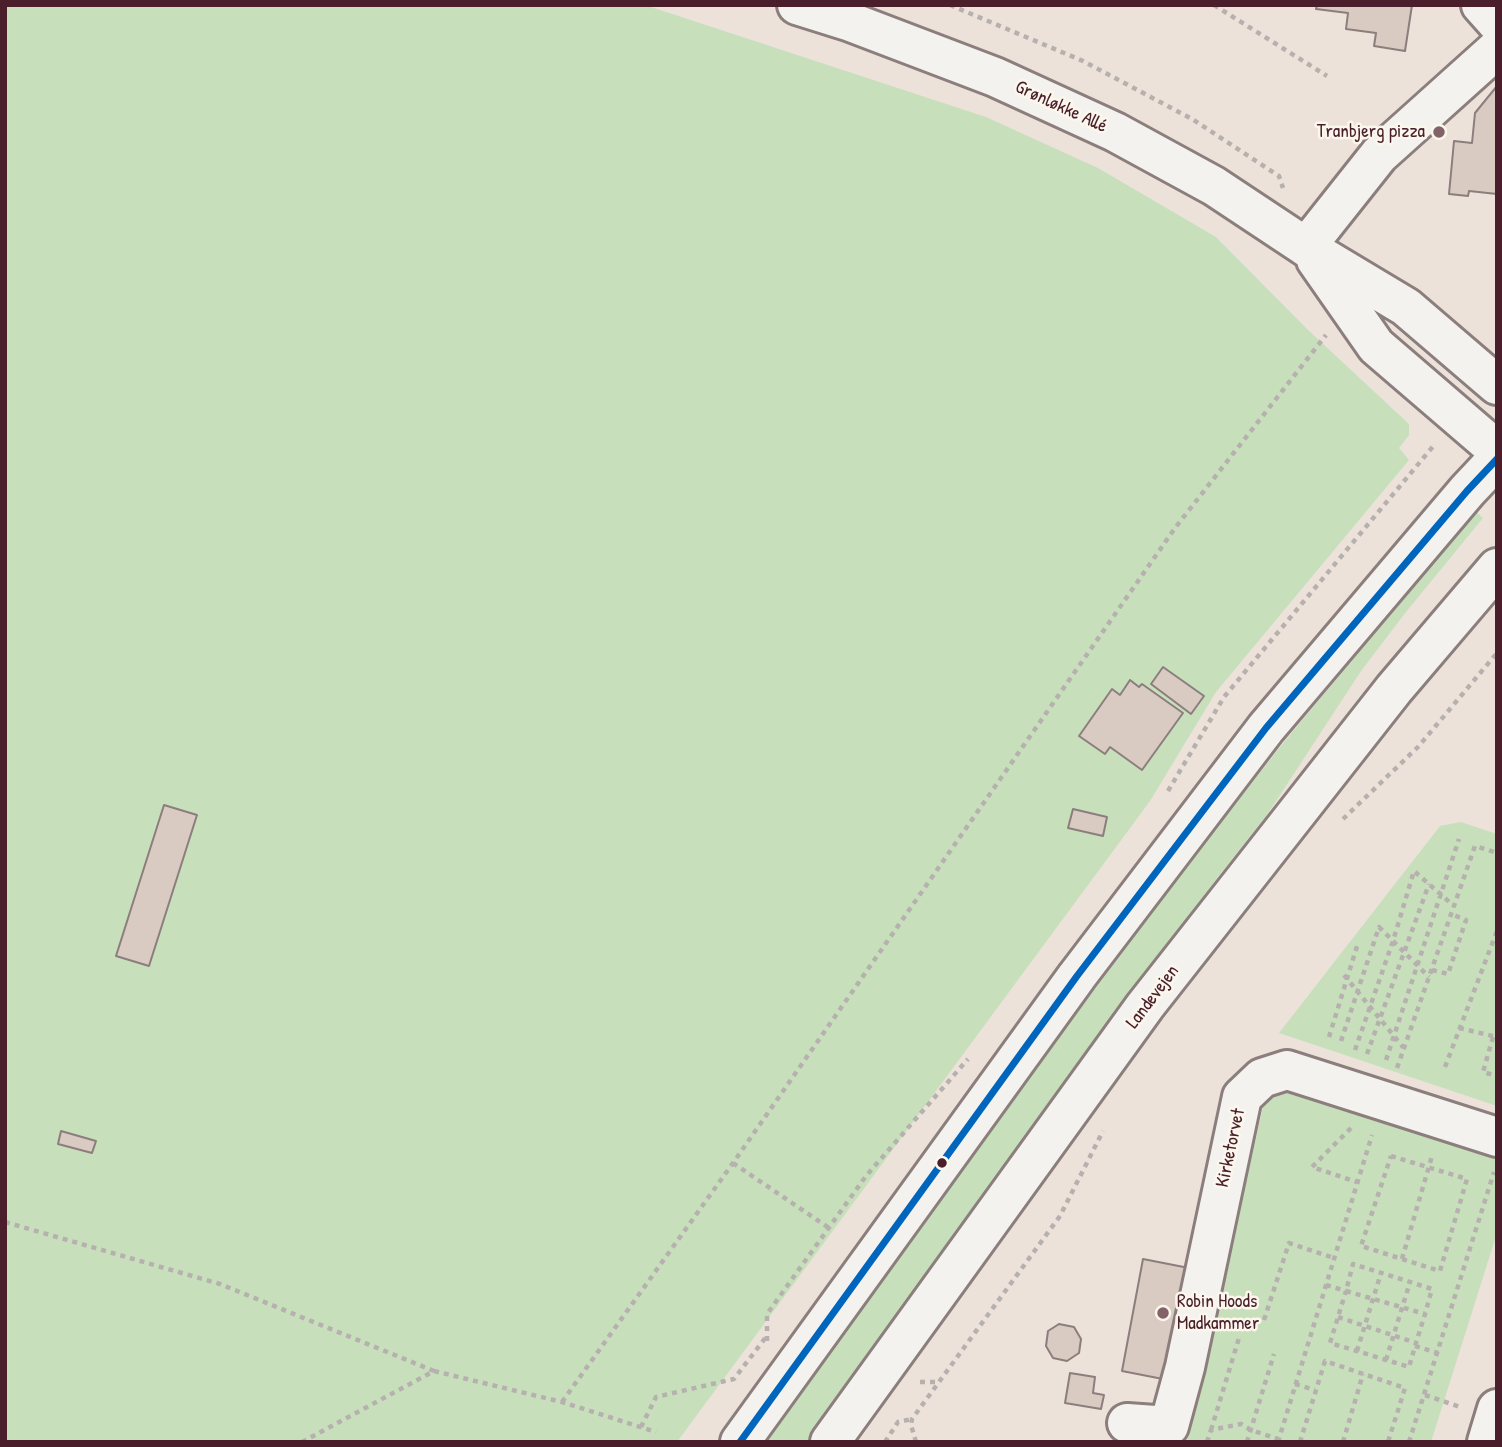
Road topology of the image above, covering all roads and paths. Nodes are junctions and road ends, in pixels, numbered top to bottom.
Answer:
1 (797, 5) edge
2 (1214, 5) edge
3 (1482, 5) edge
4 (1497, 23) edge
5 (1497, 49) edge
6 (1327, 76) dead end
7 (1306, 247) junction
8 (1349, 308) junction
9 (1497, 385) edge
10 (1497, 450) edge
11 (1424, 456) dead end
12 (1497, 459) edge
13 (1497, 568) edge
14 (1497, 653) edge
15 (1165, 797) dead end
16 (1338, 824) dead end
17 (1459, 839) dead end
18 (1497, 853) edge
19 (1429, 884) junction
20 (1441, 895) junction
21 (1454, 906) junction
22 (1451, 914) junction
23 (1497, 931) edge
24 (1394, 941) junction
25 (1358, 943) dead end
26 (1405, 953) junction
27 (1416, 963) junction
28 (1432, 970) junction
29 (1345, 976) junction
30 (1429, 977) junction
31 (1358, 993) junction
32 (1369, 1006) junction
33 (1380, 1018) junction
34 (1459, 1028) junction
35 (1393, 1035) junction
36 (1329, 1037) dead end
37 (1495, 1037) edge
38 (1341, 1041) dead end
39 (1404, 1048) junction
40 (1355, 1050) dead end
41 (1367, 1054) dead end
42 (970, 1056) dead end
43 (1386, 1060) dead end
44 (1445, 1067) dead end
45 (1497, 1076) edge
46 (1372, 1116) junction
47 (1109, 1119) dead end
48 (1497, 1137) edge
49 (733, 1163) junction
50 (1497, 1165) edge
51 (1429, 1168) junction
52 (1357, 1182) junction
53 (5, 1222) edge
54 (829, 1228) junction
55 (1334, 1258) junction
56 (1402, 1259) junction
57 (1381, 1273) junction
58 (1410, 1282) junction
59 (1326, 1285) junction
60 (1346, 1292) junction
61 (1373, 1299) junction
62 (1402, 1308) junction
63 (1425, 1314) junction
64 (1338, 1317) junction
65 (1264, 1320) dead end
66 (1365, 1325) junction
67 (1394, 1335) junction
68 (1239, 1338) dead end
69 (1416, 1344) junction
70 (1357, 1351) junction
71 (1438, 1353) junction
72 (1274, 1354) dead end
73 (1386, 1360) junction
74 (434, 1371) junction
75 (1363, 1374) junction
76 (1295, 1384) junction
77 (1315, 1390) junction
78 (562, 1402) junction
79 (1497, 1409) edge
80 (912, 1419) junction
81 (1127, 1423) dead end
82 (641, 1428) junction
83 (1211, 1430) junction
84 (1251, 1430) junction
85 (656, 1432) dead end
86 (1278, 1441) edge
87 (302, 1442) edge
88 (740, 1442) edge
89 (830, 1442) edge
90 (885, 1442) edge
91 (916, 1442) edge
92 (1207, 1442) edge
93 (1247, 1442) edge
94 (1300, 1442) edge
95 (1343, 1442) edge
96 (1388, 1442) edge
97 (1409, 1442) edge
98 (1487, 1442) edge

1 - 7 main road, Grønløkke Allé
2 - 6 path
3 - 4 main road
5 - 7 main road
7 - 8 main road, Grønløkke Allé
7 - 9 main road, Grønløkke Allé
8 - 10 main road, Grønløkke Allé
8 - 49 path
11 - 15 path
12 - 88 main road
13 - 89 main road, Landevejen
14 - 16 path
17 - 20 path
18 - 21 path
19 - 20 path
19 - 24 path
19 - 26 path
20 - 21 path
20 - 27 path
21 - 22 path
22 - 28 path
22 - 28 path
23 - 34 path
24 - 26 path
24 - 31 path
24 - 32 path
25 - 29 path
26 - 27 path
26 - 33 path
27 - 30 path
27 - 35 path
28 - 30 path
29 - 31 path
29 - 36 path
30 - 39 path
31 - 32 path
31 - 38 path
32 - 33 path
32 - 40 path
33 - 35 path
33 - 41 path
34 - 37 path
34 - 44 path
35 - 39 path
35 - 43 path
37 - 45 path
39 - 46 path
42 - 54 path
46 - 48 main road, Kirketorvet
46 - 52 path
46 - 52 path
46 - 81 main road, Kirketorvet
47 - 80 path
49 - 54 path
49 - 78 path
50 - 71 path
51 - 56 path
51 - 56 path
51 - 56 path
52 - 55 path
53 - 74 path
54 - 82 path
55 - 59 path
55 - 65 path
57 - 58 path
57 - 60 path
57 - 61 path
58 - 62 path
58 - 63 path
59 - 60 path
59 - 76 path
60 - 61 path
60 - 64 path
61 - 62 path
61 - 66 path
62 - 63 path
62 - 67 path
63 - 69 path
64 - 66 path
64 - 70 path
66 - 67 path
66 - 70 path
67 - 69 path
67 - 73 path
68 - 83 path
69 - 71 path
69 - 73 path
70 - 73 path
71 - 97 path
72 - 84 path
74 - 78 path
74 - 87 path
75 - 77 path
75 - 95 path
75 - 96 path
76 - 77 path
76 - 86 path
77 - 94 path
78 - 82 path
79 - 98 main road
80 - 90 path
80 - 91 path
82 - 85 path
83 - 84 path
83 - 92 path
84 - 86 path
84 - 93 path

